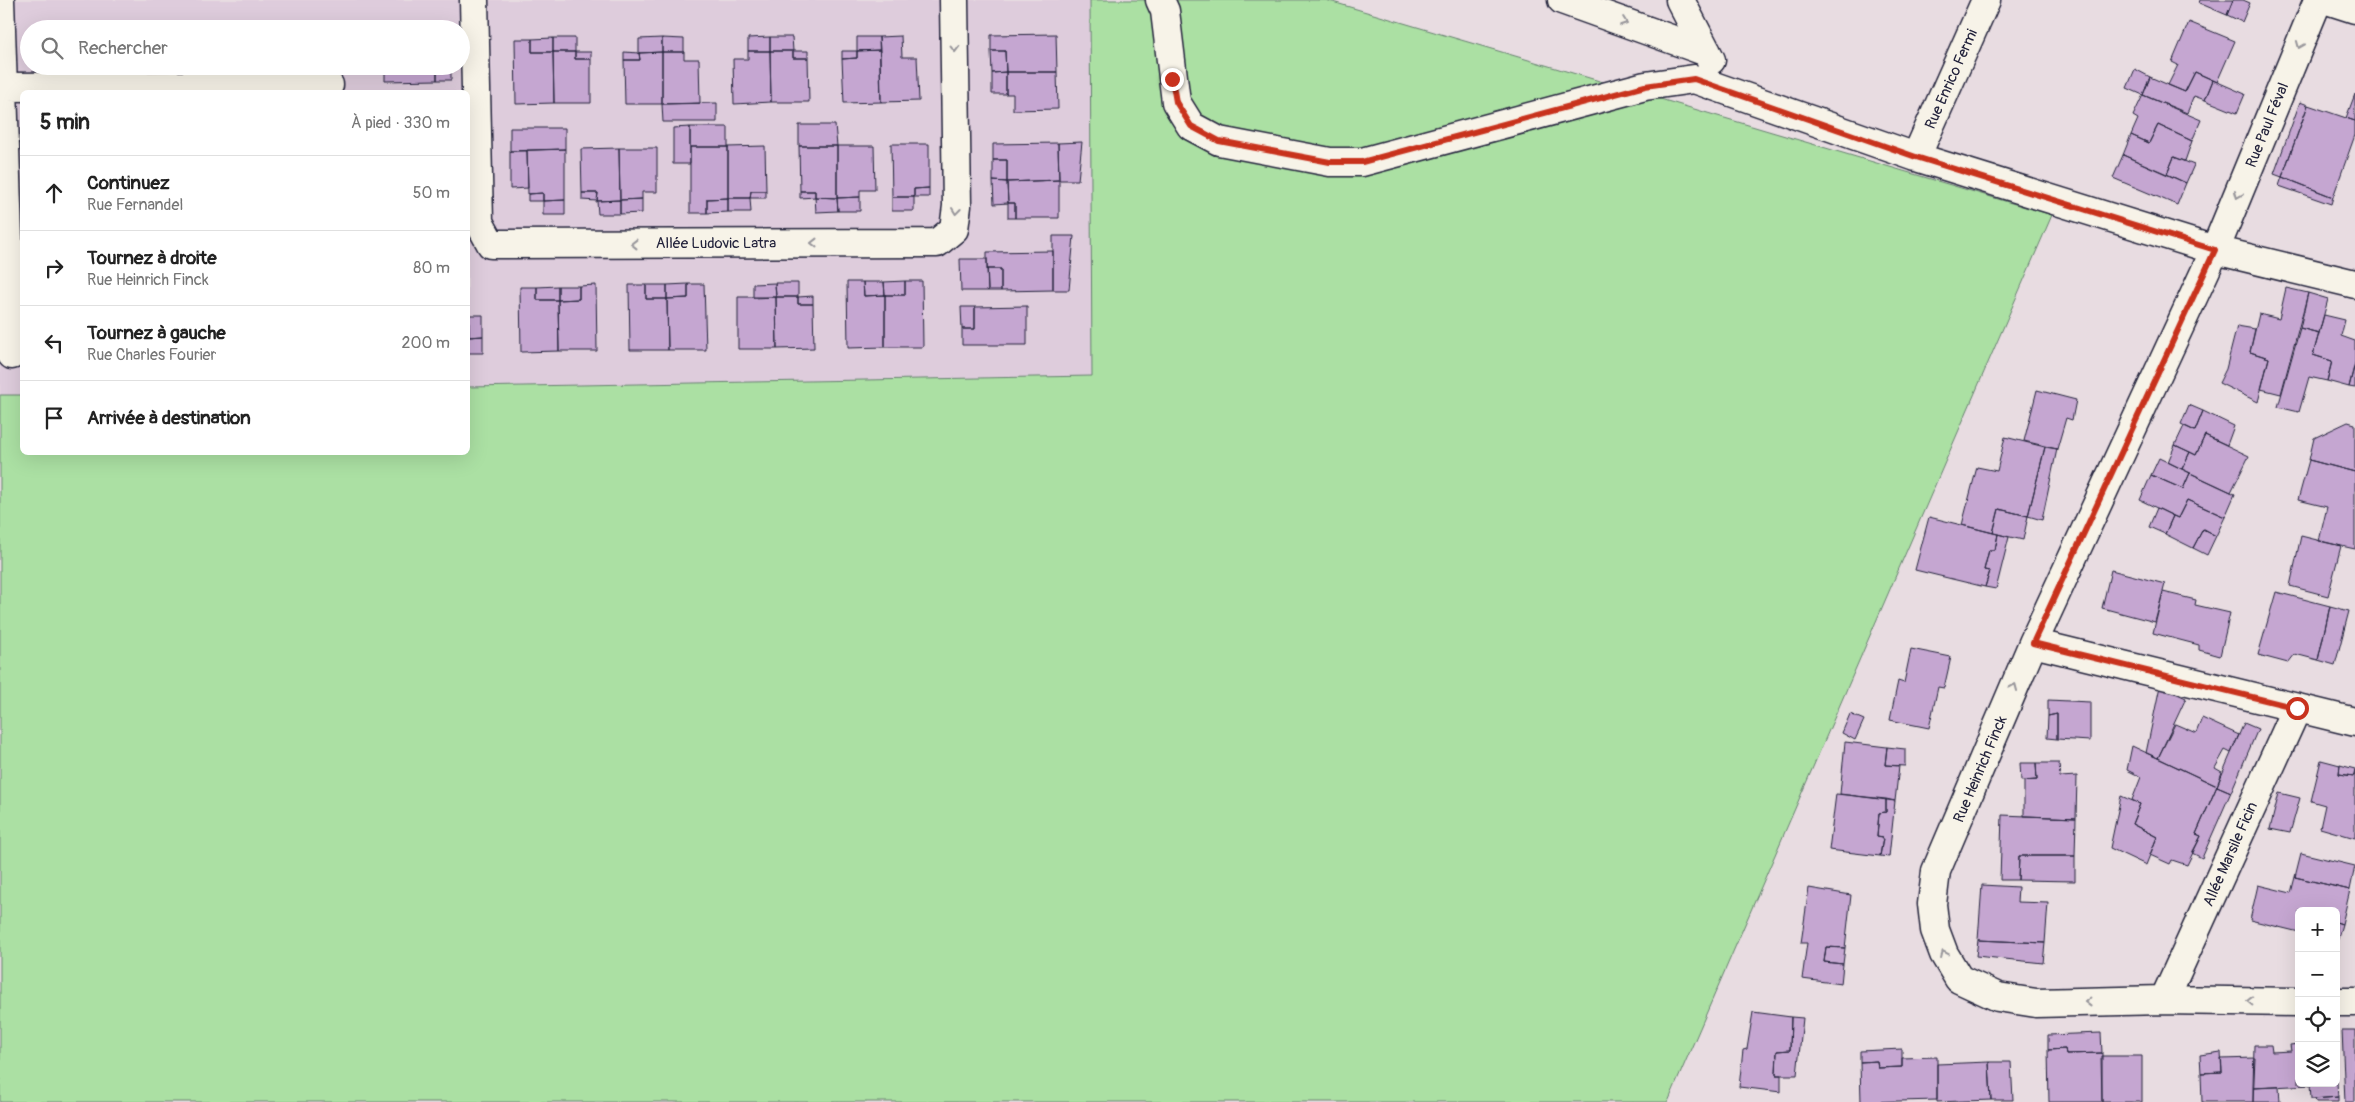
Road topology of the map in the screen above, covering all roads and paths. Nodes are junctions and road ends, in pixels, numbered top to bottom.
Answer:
1 (0, 0) edge
2 (474, 0) edge
3 (954, 0) edge
4 (1160, 0) edge
5 (1562, 0) edge
6 (1680, 0) edge
7 (1986, 0) edge
8 (2318, 0) edge
9 (2327, 0) edge
10 (2355, 9) edge
11 (1707, 52) junction
12 (329, 85) dead end
13 (4, 87) junction
14 (1727, 91) junction
15 (1916, 157) junction
16 (2215, 250) junction
17 (2355, 284) edge
18 (12, 355) dead end
19 (2033, 643) junction
20 (2297, 708) junction
21 (2355, 722) edge
22 (2164, 1000) junction
23 (2295, 1002) edge
24 (2340, 1002) edge
25 (2355, 1002) edge

1 - 13 street
3 -> 2 street, Allée Ludovic Latra
4 - 14 street
5 -> 11 street
6 - 11 street
7 - 15 street, Rue Enrico Fermi
8 -> 16 street, Rue Paul Féval
9 - 10 street
11 - 14 street
12 - 13 street
13 - 18 street
14 - 15 street
15 - 16 street
16 - 17 street
16 - 19 street, Rue Heinrich Finck
19 - 20 street
22 -> 19 street, Rue Heinrich Finck
20 - 21 street
20 - 22 street, Allée Marsile Ficin
23 -> 22 street, Rue Heinrich Finck
24 - 25 street

